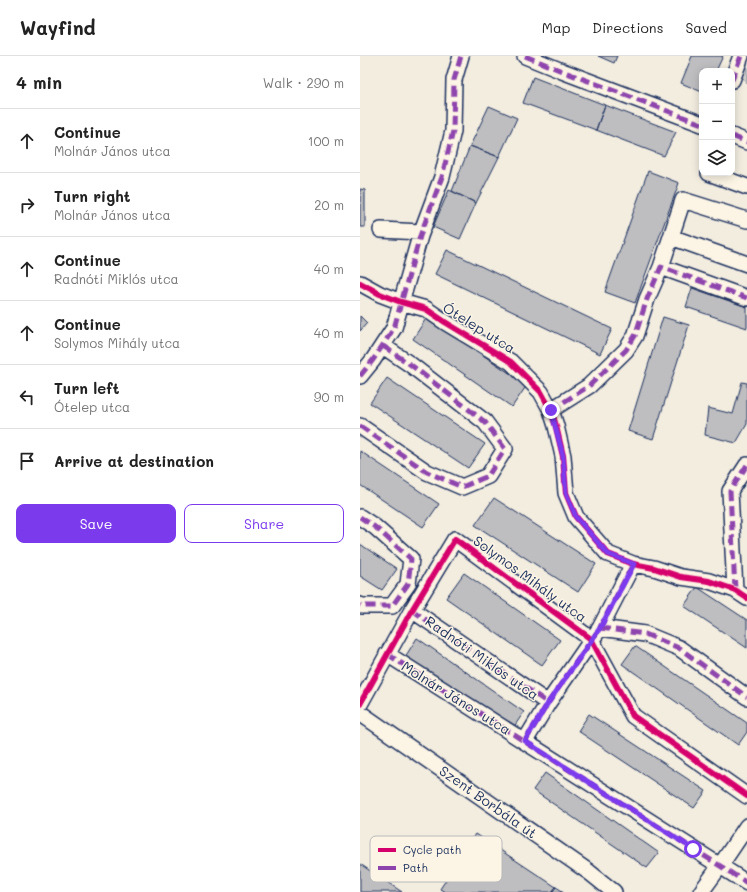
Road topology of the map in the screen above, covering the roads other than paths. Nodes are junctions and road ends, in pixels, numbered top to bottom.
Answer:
1 (461, 56) edge
2 (525, 56) edge
3 (741, 56) edge
4 (735, 72) edge
5 (699, 123) edge
6 (735, 137) edge
7 (747, 142) edge
8 (717, 176) edge
9 (747, 187) edge
10 (747, 220) edge
11 (381, 230) dead end
12 (421, 232) junction
13 (670, 237) junction
14 (747, 264) edge
15 (661, 267) junction
16 (360, 283) edge
17 (747, 298) edge
18 (401, 302) junction
19 (383, 346) junction
20 (360, 376) edge
21 (551, 410) junction
22 (360, 426) edge
23 (747, 465) edge
24 (360, 517) edge
25 (455, 539) joint
26 (634, 564) junction
27 (741, 594) edge
28 (360, 605) edge
29 (412, 610) junction
30 (595, 633) junction
31 (387, 654) junction
32 (747, 697) edge
33 (548, 703) junction
34 (360, 704) edge
35 (360, 713) edge
36 (525, 741) junction
37 (747, 796) edge
38 (747, 826) edge
39 (720, 866) junction
40 (747, 883) edge
41 (614, 892) edge
42 (700, 892) edge

1 - 12 street
2 - 5 street
3 - 4 street
6 - 7 street
8 - 9 street
10 - 13 street
11 - 12 street
12 - 18 street
13 - 14 street
13 - 15 street
15 - 17 street
15 - 21 street
16 - 18 street, Ótelep utca
18 - 19 street
18 - 21 street, Ótelep utca
19 - 20 street
19 - 22 street
21 - 26 street, Ótelep utca
23 - 27 street
24 - 28 street
25 - 29 street, Radnóti Miklós utca
25 - 30 street, Solymos Mihály utca
26 - 27 street, Ótelep utca
26 - 30 street, Solymos Mihály utca
29 - 31 street, Molnár János utca
29 - 33 street, Radnóti Miklós utca
30 - 32 street, Solymos Mihály utca
30 - 33 street, Radnóti Miklós utca
30 - 37 street
31 - 34 street, Molnár János utca
31 - 36 street, Molnár János utca
33 - 36 street, Molnár János utca
35 - 41 street, Szent Borbála út
36 - 39 street, Molnár János utca
38 - 39 street
39 - 40 street, Molnár János utca
39 - 42 street

